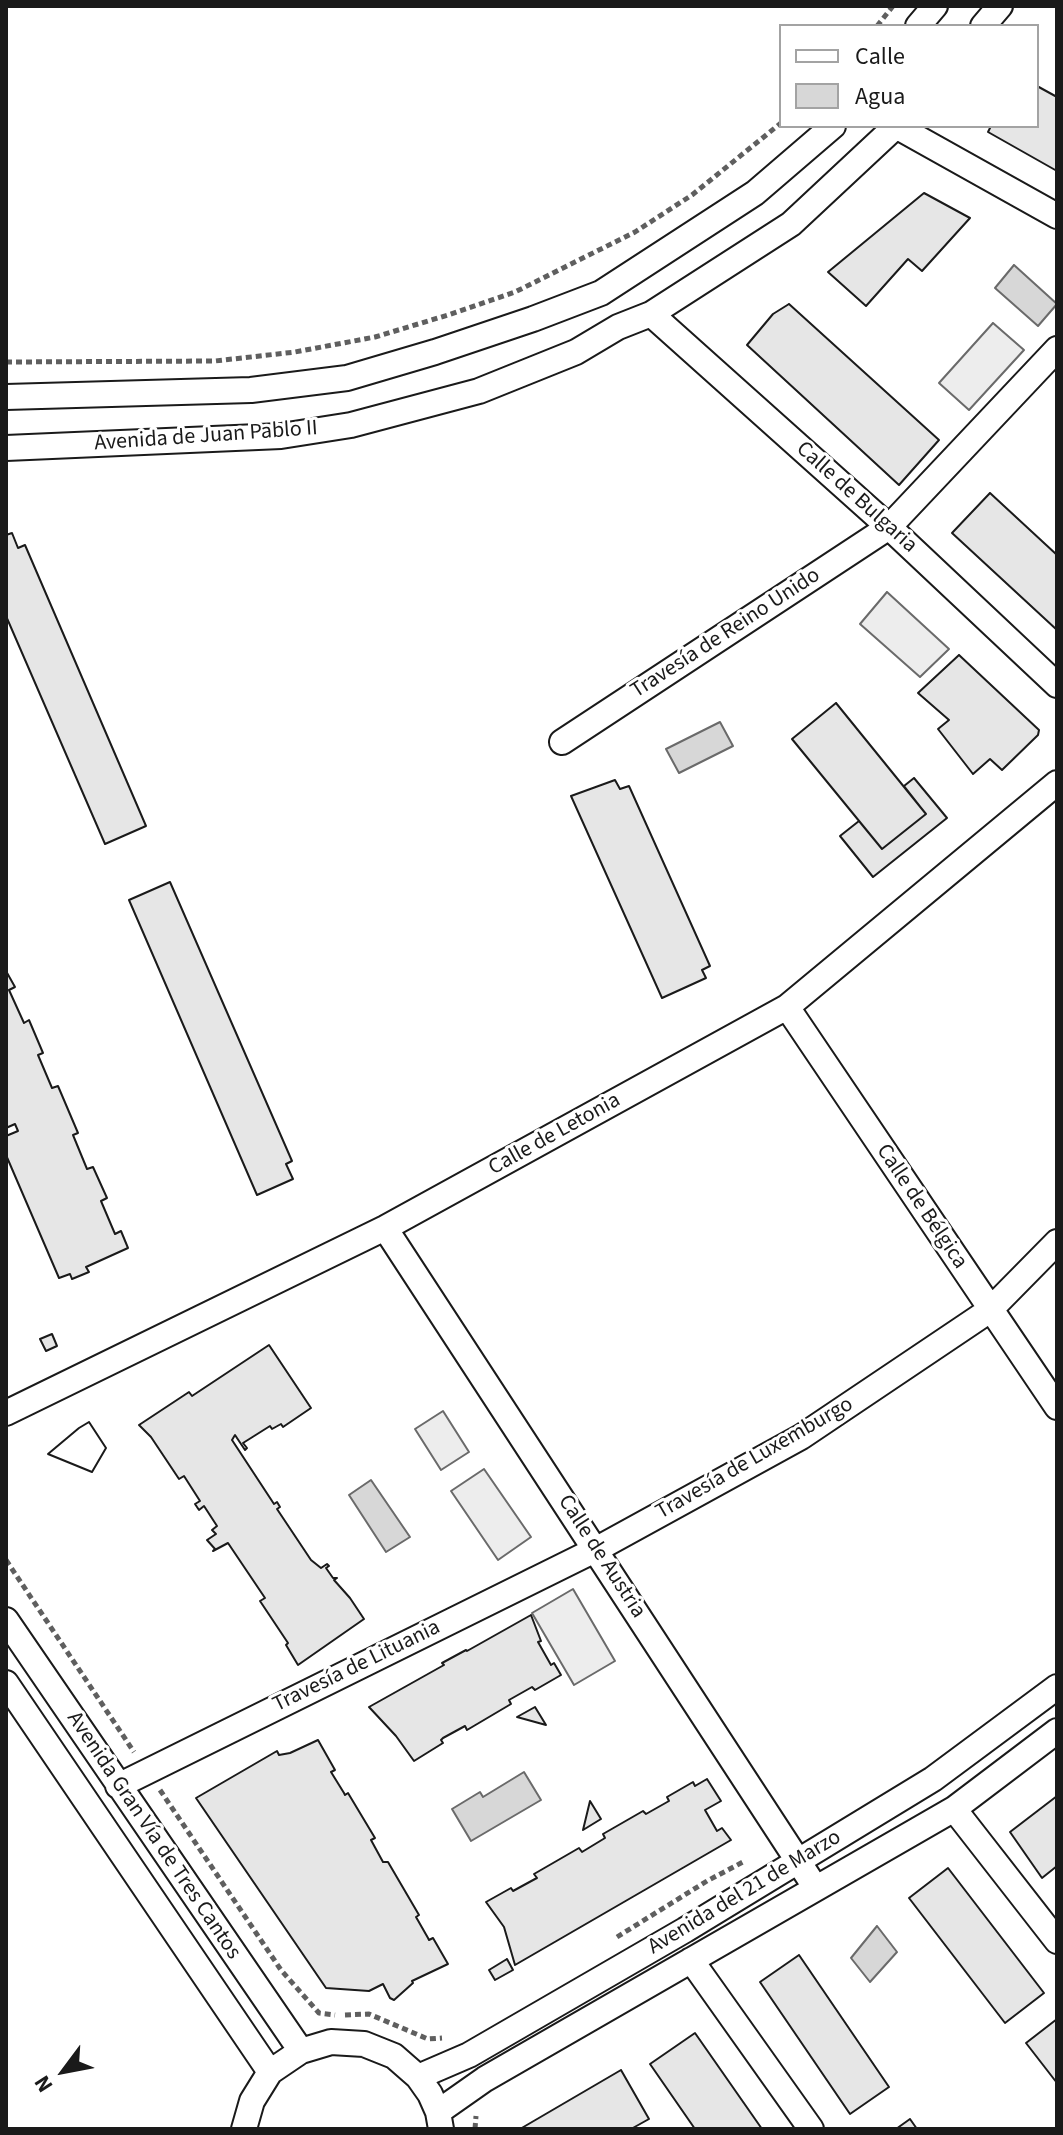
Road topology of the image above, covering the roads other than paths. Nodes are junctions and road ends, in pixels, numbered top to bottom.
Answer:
1 (935, 6) edge
2 (1000, 6) edge
3 (920, 24) edge
4 (985, 24) edge
5 (831, 128) edge
6 (894, 128) edge
7 (900, 128) edge
8 (1057, 216) edge
9 (651, 314) junction
10 (1057, 349) edge
11 (6, 397) edge
12 (6, 448) edge
13 (889, 527) junction
14 (1057, 685) edge
15 (562, 742) dead end
16 (1057, 783) edge
17 (787, 1007) junction
18 (385, 1228) junction
19 (1057, 1242) edge
20 (990, 1310) junction
21 (1057, 1407) edge
22 (6, 1413) edge
23 (597, 1549) junction
24 (6, 1620) edge
25 (6, 1683) edge
26 (1057, 1687) edge
27 (1057, 1731) edge
28 (118, 1786) junction
29 (954, 1809) junction
30 (800, 1860) junction
31 (815, 1887) junction
32 (1057, 1941) edge
33 (691, 1960) junction
34 (301, 2051) junction
35 (270, 2072) junction
36 (418, 2077) junction
37 (439, 2121) edge
38 (244, 2129) edge
39 (811, 2129) edge

1 - 3 street
2 - 4 street
5 - 11 street, Avenida de Juan Pablo II
6 - 9 street, Avenida de Juan Pablo II
7 - 8 street
9 - 12 street, Avenida de Juan Pablo II
9 - 13 street, Calle de Bulgaria
10 - 13 street, Travesía de Reino Unido
13 - 14 street, Calle de Bulgaria
13 - 15 street, Travesía de Reino Unido
16 - 17 street, Calle de Letonia
17 - 18 street, Calle de Letonia
17 - 20 street, Calle de Bélgica
18 - 22 street, Calle de Letonia
18 - 23 street, Calle de Austria
19 - 20 street, Travesía de Luxemburgo
20 - 21 street, Calle de Bélgica
20 - 23 street, Travesía de Luxemburgo
23 - 28 street, Travesía de Lituania
23 - 30 street, Calle de Austria
24 - 28 street, Avenida Gran Vía de Tres Cantos
25 - 35 street, Avenida Gran Vía de Tres Cantos
26 - 30 street, Avenida del 21 de Marzo
27 - 29 street, Avenida del 21 de Marzo
28 - 34 street, Avenida Gran Vía de Tres Cantos
29 - 31 street, Avenida del 21 de Marzo
29 - 32 street
30 - 31 street, Calle de Austria
30 - 36 street, Avenida del 21 de Marzo
31 - 33 street, Avenida del 21 de Marzo
33 - 37 street, Avenida del 21 de Marzo
33 - 39 street
34 - 35 street
34 - 36 street
35 - 38 street
36 - 37 street

